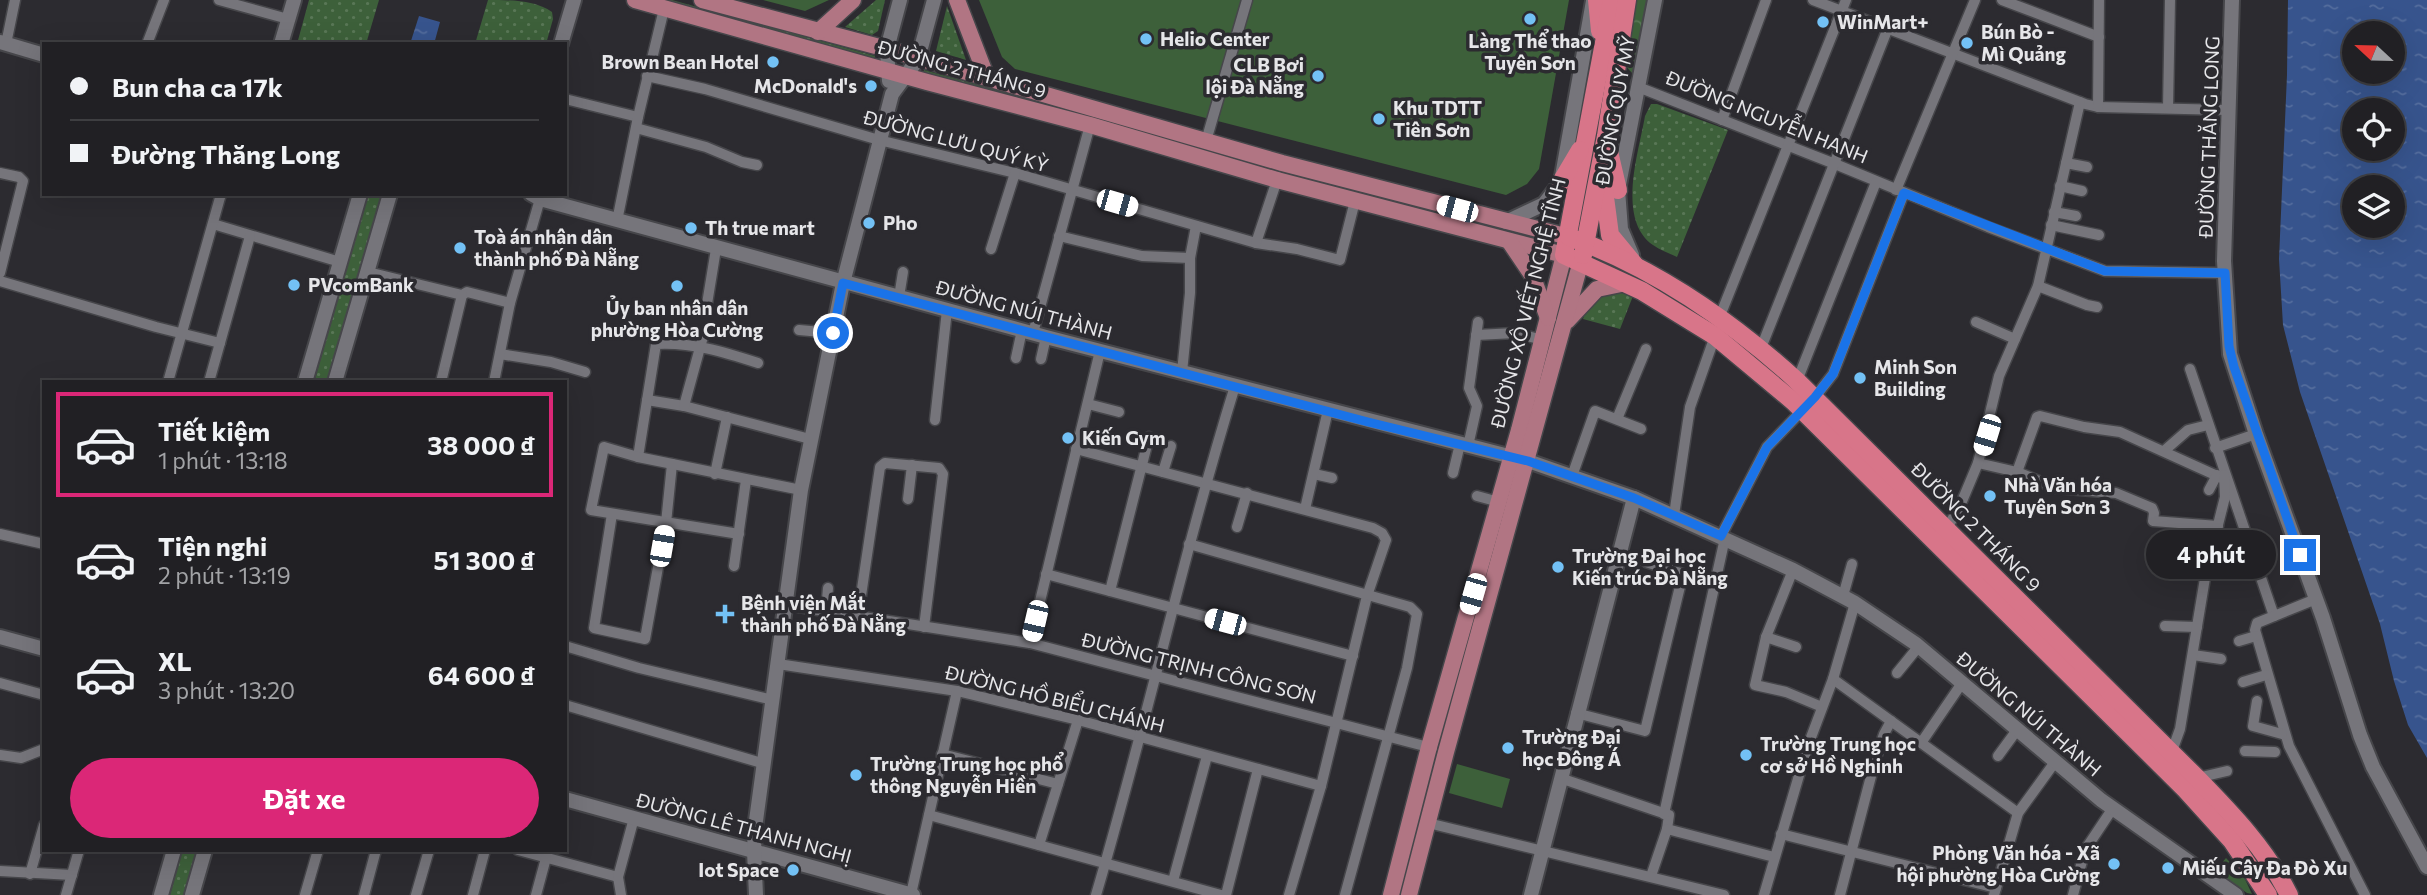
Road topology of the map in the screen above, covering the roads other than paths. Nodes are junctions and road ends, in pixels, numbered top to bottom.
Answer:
1 (15, 0) edge
2 (164, 0) edge
3 (219, 0) edge
4 (294, 0) edge
5 (574, 0) edge
6 (635, 0) edge
7 (702, 0) edge
8 (853, 0) edge
9 (900, 0) edge
10 (934, 0) edge
11 (957, 0) edge
12 (1247, 0) edge
13 (1595, 0) edge
14 (1612, 0) edge
15 (1627, 0) edge
16 (1655, 0) edge
17 (1766, 0) edge
18 (1813, 0) edge
19 (1975, 0) edge
20 (2002, 0) edge
21 (2099, 0) edge
22 (2170, 0) edge
23 (2232, 0) edge
24 (1844, 5) edge
25 (664, 9) junction
26 (288, 19) junction
27 (1888, 28) junction
28 (818, 32) junction
29 (2099, 37) junction
30 (148, 42) edge
31 (282, 42) edge
32 (562, 42) edge
33 (3, 43) edge
34 (887, 49) junction
35 (1602, 53) junction
36 (42, 54) edge
37 (1953, 54) junction
38 (918, 59) junction
39 (888, 71) junction
40 (647, 76) junction
41 (905, 76) junction
42 (987, 78) junction
43 (1614, 79) junction
44 (1638, 88) junction
45 (891, 94) junction
46 (567, 100) edge
47 (2080, 102) junction
48 (2098, 107) junction
49 (2168, 108) junction
50 (2228, 110) junction
51 (1722, 120) junction
52 (637, 123) junction
53 (1090, 125) junction
54 (1606, 136) junction
55 (1587, 138) junction
56 (879, 140) junction
57 (1206, 141) junction
58 (1788, 145) junction
59 (1282, 163) junction
60 (2066, 163) junction
61 (1600, 164) junction
62 (1835, 164) junction
63 (757, 165) dead end
64 (2087, 167) dead end
65 (0, 173) edge
66 (1015, 173) junction
67 (1277, 180) junction
68 (1561, 182) junction
69 (1876, 182) junction
70 (2060, 186) junction
71 (1073, 190) junction
72 (1618, 190) junction
73 (2082, 191) dead end
74 (1900, 192) junction
75 (220, 196) edge
76 (359, 196) edge
77 (389, 196) edge
78 (535, 197) edge
79 (1355, 201) junction
80 (2054, 212) junction
81 (2076, 216) dead end
82 (617, 221) junction
83 (1506, 222) junction
84 (213, 224) junction
85 (2051, 225) junction
86 (1196, 226) junction
87 (2099, 235) dead end
88 (250, 236) junction
89 (1059, 236) junction
90 (1577, 240) junction
91 (1509, 241) junction
92 (1256, 243) junction
93 (716, 249) junction
94 (990, 249) dead end
95 (2046, 249) junction
96 (1190, 258) junction
97 (1573, 258) junction
98 (340, 262) junction
99 (1636, 267) junction
100 (368, 272) junction
101 (903, 272) dead end
102 (0, 273) edge
103 (2225, 273) junction
104 (0, 281) edge
105 (843, 283) junction
106 (1626, 283) junction
107 (2038, 286) junction
108 (462, 295) junction
109 (899, 297) junction
110 (510, 303) junction
111 (2097, 307) dead end
112 (706, 310) dead end
113 (947, 310) junction
114 (1720, 316) junction
115 (1548, 318) junction
116 (1478, 322) dead end
117 (1976, 322) dead end
118 (1565, 323) junction
119 (800, 330) dead end
120 (704, 333) dead end
121 (833, 333) junction
122 (181, 334) junction
123 (1034, 334) junction
124 (1476, 335) junction
125 (1715, 336) junction
126 (2015, 339) junction
127 (1543, 340) junction
128 (220, 343) junction
129 (700, 346) junction
130 (1761, 348) junction
131 (1646, 349) dead end
132 (1100, 351) junction
133 (500, 354) junction
134 (1016, 358) dead end
135 (1041, 359) dead end
136 (758, 363) dead end
137 (2190, 369) dead end
138 (585, 372) dead end
139 (1182, 372) junction
140 (170, 380) edge
141 (210, 380) edge
142 (306, 380) edge
143 (336, 380) edge
144 (441, 380) edge
145 (494, 380) edge
146 (1797, 381) junction
147 (1235, 386) junction
148 (647, 401) junction
149 (1809, 403) junction
150 (1088, 404) junction
151 (684, 406) junction
152 (1328, 410) junction
153 (1119, 412) dead end
154 (727, 417) junction
155 (1617, 419) junction
156 (935, 420) dead end
157 (2208, 425) junction
158 (1641, 429) dead end
159 (2256, 434) junction
160 (1149, 437) dead end
161 (810, 439) junction
162 (1464, 445) junction
163 (1171, 446) dead end
164 (2215, 448) junction
165 (1076, 449) junction
166 (2164, 451) junction
167 (638, 457) junction
168 (1511, 457) junction
169 (1528, 461) junction
170 (1978, 463) junction
171 (672, 464) junction
172 (912, 465) junction
173 (1141, 466) junction
174 (1164, 472) junction
175 (2017, 472) junction
176 (1453, 473) dead end
177 (715, 474) junction
178 (1314, 474) junction
179 (1572, 476) junction
180 (2222, 476) junction
181 (1332, 478) dead end
182 (746, 480) junction
183 (1205, 482) junction
184 (801, 490) junction
185 (2210, 490) dead end
186 (1247, 493) junction
187 (1477, 496) dead end
188 (1634, 498) junction
189 (908, 499) dead end
190 (1499, 502) junction
191 (1305, 509) junction
192 (612, 514) junction
193 (1674, 515) junction
194 (666, 523) junction
195 (2218, 526) junction
196 (1237, 527) dead end
197 (1947, 528) junction
198 (0, 534) edge
199 (739, 534) junction
200 (1723, 537) junction
201 (2215, 538) junction
202 (42, 544) edge
203 (1189, 544) junction
204 (2250, 549) junction
205 (1618, 553) junction
206 (1852, 564) dead end
207 (734, 566) dead end
208 (1793, 570) junction
209 (1046, 575) junction
210 (828, 588) dead end
211 (1110, 591) junction
212 (1367, 596) junction
213 (2316, 599) junction
214 (1849, 600) junction
215 (786, 606) junction
216 (1174, 609) junction
217 (826, 611) junction
218 (858, 615) junction
219 (2274, 616) junction
220 (2165, 626) dead end
221 (925, 627) junction
222 (2197, 628) junction
223 (2256, 636) junction
224 (0, 637) edge
225 (1766, 638) junction
226 (2239, 641) dead end
227 (1030, 643) junction
228 (1919, 646) junction
229 (567, 647) edge
230 (1796, 647) dead end
231 (42, 648) edge
232 (2193, 655) junction
233 (1353, 656) junction
234 (2221, 659) dead end
235 (778, 664) junction
236 (1897, 673) dead end
237 (2266, 674) junction
238 (1156, 675) junction
239 (1833, 679) junction
240 (2243, 682) dead end
241 (0, 683) edge
242 (1962, 683) junction
243 (957, 691) junction
244 (42, 694) edge
245 (774, 700) junction
246 (2258, 701) dead end
247 (567, 706) edge
248 (1822, 707) junction
249 (1576, 713) junction
250 (1078, 720) junction
251 (1891, 721) junction
252 (1336, 722) junction
253 (2017, 730) junction
254 (2282, 734) dead end
255 (1140, 737) junction
256 (1388, 737) junction
257 (1921, 743) junction
258 (1429, 747) junction
259 (42, 750) edge
260 (2172, 751) junction
261 (2245, 751) dead end
262 (1446, 752) junction
263 (2275, 752) dead end
264 (942, 754) junction
265 (0, 755) edge
266 (1207, 756) junction
267 (1998, 756) dead end
268 (2054, 762) junction
269 (765, 764) junction
270 (1258, 769) junction
271 (2227, 771) dead end
272 (1560, 778) junction
273 (2197, 778) junction
274 (1058, 783) junction
275 (1321, 786) junction
276 (567, 800) edge
277 (2113, 808) junction
278 (2018, 813) junction
279 (1664, 814) junction
280 (929, 815) junction
281 (634, 818) junction
282 (1428, 823) junction
283 (1667, 830) junction
284 (42, 832) edge
285 (1781, 834) junction
286 (1039, 845) junction
287 (754, 850) junction
288 (1543, 850) junction
289 (78, 852) edge
290 (173, 852) edge
291 (204, 852) edge
292 (317, 852) edge
293 (375, 852) edge
294 (428, 852) edge
295 (484, 852) edge
296 (525, 852) edge
297 (1852, 852) junction
298 (1774, 857) junction
299 (546, 858) junction
300 (1105, 864) junction
301 (2427, 867) edge
302 (0, 871) edge
303 (30, 874) junction
304 (72, 875) junction
305 (1651, 876) junction
306 (618, 877) junction
307 (1174, 881) junction
308 (1995, 892) edge
309 (2233, 894) edge
310 (66, 895) edge
311 (162, 895) edge
312 (192, 895) edge
313 (305, 895) edge
314 (364, 895) edge
315 (416, 895) edge
316 (473, 895) edge
317 (536, 895) edge
318 (621, 895) edge
319 (756, 895) edge
320 (912, 895) edge
321 (1096, 895) edge
322 (1224, 895) edge
323 (1289, 895) edge
324 (1345, 895) edge
325 (1391, 895) edge
326 (1409, 895) edge
327 (1531, 895) edge
328 (1724, 895) edge
329 (1763, 895) edge
330 (1840, 895) edge
331 (2073, 895) edge
332 (2268, 895) edge
333 (2289, 895) edge
334 (2365, 895) edge

1 - 33 street
2 - 30 street
3 - 26 street
4 - 26 street
5 - 32 street
6 - 25 main road, ĐƯỜNG 2 THÁNG 9
7 - 28 main road, ĐƯỜNG 2 THÁNG 9
8 - 28 main road
9 - 34 street
10 - 38 street
11 - 42 main road
12 - 57 street
13 - 35 highway
13 - 68 street
14 - 35 highway, ĐƯỜNG XÔ VIẾT NGHỆ TĨNH
15 - 43 highway, ĐƯỜNG XÔ VIẾT NGHỆ TĨNH
16 - 44 street, ĐƯỜNG QUY MỸ
17 - 51 street
18 - 24 street
19 - 37 street
20 - 29 street
21 - 29 street
22 - 49 street
23 - 50 street, ĐƯỜNG THĂNG LONG
24 - 27 street
24 - 58 street
25 - 39 main road, ĐƯỜNG 2 THÁNG 9
25 - 40 street
26 - 31 street
27 - 37 street
27 - 62 street
28 - 34 main road, ĐƯỜNG 2 THÁNG 9
29 - 48 street
33 - 36 street
34 - 38 main road, ĐƯỜNG 2 THÁNG 9
34 - 39 street
35 - 55 highway, ĐƯỜNG XÔ VIẾT NGHỆ TĨNH
37 - 47 street
37 - 74 street
38 - 41 street
38 - 42 main road, ĐƯỜNG 2 THÁNG 9
39 - 41 main road, ĐƯỜNG 2 THÁNG 9
39 - 45 street
40 - 52 street
40 - 56 street, ĐƯỜNG LƯU QUÝ KỲ
41 - 45 street
41 - 53 main road, ĐƯỜNG 2 THÁNG 9
42 - 57 main road, ĐƯỜNG 2 THÁNG 9
43 - 44 street, ĐƯỜNG NGUYỄN HANH
43 - 54 highway, ĐƯỜNG XÔ VIẾT NGHỆ TĨNH
44 - 51 street, ĐƯỜNG NGUYỄN HANH
44 - 72 street, ĐƯỜNG QUY MỸ
45 - 56 street
46 - 52 street
47 - 48 street
47 - 60 street
48 - 49 street
49 - 50 street
50 - 103 street, ĐƯỜNG THĂNG LONG
51 - 58 street, ĐƯỜNG NGUYỄN HANH
52 - 63 street
52 - 82 street
53 - 67 main road, ĐƯỜNG 2 THÁNG 9
53 - 71 street
54 - 61 highway, ĐƯỜNG XÔ VIẾT NGHỆ TĨNH
54 - 72 highway
55 - 68 highway
55 - 90 highway, ĐƯỜNG XÔ VIẾT NGHỆ TĨNH
56 - 66 street, ĐƯỜNG LƯU QUÝ KỲ
56 - 105 street
57 - 59 main road, ĐƯỜNG 2 THÁNG 9
58 - 62 street, ĐƯỜNG NGUYỄN HANH
58 - 114 street
59 - 67 street
59 - 83 main road, ĐƯỜNG 2 THÁNG 9
60 - 64 street
60 - 70 street
61 - 90 highway, ĐƯỜNG XÔ VIẾT NGHỆ TĨNH
61 - 99 highway
62 - 69 street, ĐƯỜNG NGUYỄN HANH
62 - 130 street
65 - 102 street
66 - 71 street, ĐƯỜNG LƯU QUÝ KỲ
66 - 94 street
67 - 79 main road, ĐƯỜNG 2 THÁNG 9
67 - 92 street
68 - 83 street
69 - 74 street, ĐƯỜNG NGUYỄN HANH
69 - 146 street
70 - 73 street
70 - 80 street
71 - 86 street, ĐƯỜNG LƯU QUÝ KỲ
71 - 89 street
72 - 99 street, ĐƯỜNG QUY MỸ
74 - 95 street, ĐƯỜNG NGUYỄN HANH
74 - 149 street
75 - 84 street
76 - 98 street
77 - 100 street
78 - 82 street, ĐƯỜNG NÚI THÀNH
78 - 110 street
79 - 91 main road, ĐƯỜNG 2 THÁNG 9
79 - 92 street, ĐƯỜNG LƯU QUÝ KỲ
80 - 81 street
80 - 85 street
82 - 93 street, ĐƯỜNG NÚI THÀNH
83 - 90 main road, ĐƯỜNG 2 THÁNG 9
84 - 88 street
84 - 122 street
85 - 87 street
85 - 95 street
86 - 92 street, ĐƯỜNG LƯU QUÝ KỲ
86 - 96 street
88 - 98 street
88 - 128 street
89 - 96 street
89 - 123 street
90 - 97 highway, ĐƯỜNG XÔ VIẾT NGHỆ TĨNH
90 - 99 highway, ĐƯỜNG 2 THÁNG 9
91 - 97 main road, ĐƯỜNG 2 THÁNG 9
91 - 115 main road
93 - 105 street, ĐƯỜNG NÚI THÀNH
93 - 112 street
95 - 103 street, ĐƯỜNG NGUYỄN HANH
95 - 107 street
96 - 139 street
97 - 106 highway, ĐƯỜNG 2 THÁNG 9
97 - 115 main road, ĐƯỜNG XÔ VIẾT NGHỆ TĨNH
97 - 118 main road, ĐƯỜNG XÔ VIẾT NGHỆ TĨNH
98 - 142 street
99 - 114 highway, ĐƯỜNG 2 THÁNG 9
100 - 108 street
100 - 143 street
101 - 109 street
103 - 159 street, ĐƯỜNG THĂNG LONG
104 - 122 street
105 - 109 street, ĐƯỜNG NÚI THÀNH
105 - 121 street
106 - 118 main road
106 - 125 highway, ĐƯỜNG 2 THÁNG 9
107 - 111 street
107 - 126 street
108 - 110 street
108 - 144 street
109 - 113 street, ĐƯỜNG NÚI THÀNH
110 - 133 street
113 - 123 street, ĐƯỜNG NÚI THÀNH
113 - 156 street
114 - 130 highway, ĐƯỜNG 2 THÁNG 9
115 - 127 main road, ĐƯỜNG XÔ VIẾT NGHỆ TĨNH
116 - 124 street
117 - 126 street
118 - 169 main road, ĐƯỜNG XÔ VIẾT NGHỆ TĨNH
119 - 121 street
120 - 129 street
121 - 161 street
122 - 128 street
122 - 140 street
123 - 132 street, ĐƯỜNG NÚI THÀNH
123 - 134 street
123 - 135 street
124 - 127 street
124 - 162 street
125 - 149 highway, ĐƯỜNG 2 THÁNG 9
125 - 193 street
126 - 170 street
127 - 168 main road, ĐƯỜNG XÔ VIẾT NGHỆ TĨNH
128 - 141 street
129 - 136 street
129 - 148 street
129 - 151 street
130 - 146 highway, ĐƯỜNG 2 THÁNG 9
131 - 155 street
132 - 139 street, ĐƯỜNG NÚI THÀNH
132 - 150 street
133 - 138 street
133 - 145 street
137 - 157 street
139 - 147 street, ĐƯỜNG NÚI THÀNH
146 - 149 highway, ĐƯỜNG 2 THÁNG 9
147 - 152 street, ĐƯỜNG NÚI THÀNH
147 - 183 street
148 - 151 street
148 - 167 street
149 - 197 highway, ĐƯỜNG 2 THÁNG 9
149 - 200 street
149 - 332 highway, ĐƯỜNG 2 THÁNG 9
150 - 153 street
150 - 165 street
151 - 154 street
152 - 162 street, ĐƯỜNG NÚI THÀNH
152 - 178 street
154 - 161 street
154 - 177 street
155 - 158 street
155 - 179 street
157 - 164 street
157 - 166 street
159 - 164 street
159 - 213 street, ĐƯỜNG THĂNG LONG
160 - 173 street
161 - 184 street
162 - 168 street, ĐƯỜNG NÚI THÀNH
162 - 176 street
163 - 174 street
164 - 180 street
165 - 173 street
165 - 209 street
166 - 175 street
166 - 180 street
167 - 171 street
167 - 192 street
168 - 169 street, ĐƯỜNG NÚI THÀNH
168 - 190 main road, ĐƯỜNG XÔ VIẾT NGHỆ TĨNH
169 - 179 street, ĐƯỜNG NÚI THÀNH
169 - 262 main road, ĐƯỜNG XÔ VIẾT NGHỆ TĨNH
170 - 175 street
170 - 197 street
171 - 177 street
171 - 194 street
172 - 189 street
172 - 218 street
172 - 221 street
173 - 174 street
173 - 211 street
174 - 183 street
175 - 195 street
177 - 182 street
178 - 181 street
178 - 191 street
179 - 188 street, ĐƯỜNG NÚI THÀNH
180 - 185 street
180 - 195 street
180 - 204 street
182 - 184 street
182 - 199 street
183 - 186 street
183 - 203 street
184 - 215 street
186 - 191 street
186 - 196 street
187 - 190 street
188 - 193 street, ĐƯỜNG NÚI THÀNH
188 - 205 street
190 - 258 main road, ĐƯỜNG XÔ VIẾT NGHỆ TĨNH
191 - 212 street
192 - 194 street
192 - 194 street
193 - 200 street, ĐƯỜNG NÚI THÀNH
194 - 199 street
195 - 201 street
197 - 260 highway, ĐƯỜNG 2 THÁNG 9
198 - 202 street
199 - 207 street
200 - 208 street, ĐƯỜNG NÚI THÀNH
200 - 279 street
201 - 204 street
201 - 222 street
203 - 212 street
203 - 216 street
204 - 219 street
205 - 249 street
205 - 249 street
206 - 214 street
208 - 214 street, ĐƯỜNG NÚI THÀNH
208 - 225 street
209 - 211 street
209 - 227 street
210 - 217 street
211 - 216 street
212 - 233 street
212 - 256 street
213 - 219 street
213 - 301 street, ĐƯỜNG THĂNG LONG
214 - 228 street, ĐƯỜNG NÚI THÀNH
214 - 239 street
215 - 217 street, ĐƯỜNG TRỊNH CÔNG SƠN
215 - 235 street
216 - 233 street
216 - 238 street
217 - 218 street, ĐƯỜNG TRỊNH CÔNG SƠN
218 - 221 street, ĐƯỜNG TRỊNH CÔNG SƠN
219 - 223 street
220 - 222 street
221 - 227 street, ĐƯỜNG TRỊNH CÔNG SƠN
222 - 232 street
223 - 226 street
223 - 237 street
224 - 231 street
225 - 230 street
225 - 248 street
227 - 238 street, ĐƯỜNG TRỊNH CÔNG SƠN
228 - 236 street
228 - 242 street, ĐƯỜNG NÚI THÀNH
229 - 245 street
232 - 234 street
232 - 260 street
233 - 252 street
235 - 243 street, ĐƯỜNG HỒ BIỂU CHÁNH
235 - 245 street
237 - 240 street
237 - 334 street
238 - 252 street, ĐƯỜNG TRỊNH CÔNG SƠN
238 - 255 street
239 - 248 street
239 - 251 street
241 - 244 street
242 - 253 street, ĐƯỜNG NÚI THÀNH
242 - 257 street
243 - 250 street, ĐƯỜNG HỒ BIỂU CHÁNH
243 - 264 street
245 - 269 street
246 - 254 street
247 - 269 street
248 - 285 street
249 - 272 street
250 - 255 street, ĐƯỜNG HỒ BIỂU CHÁNH
250 - 274 street
251 - 257 street
251 - 297 street
252 - 256 street, ĐƯỜNG TRỊNH CÔNG SƠN
252 - 275 street
253 - 267 street
253 - 268 street, ĐƯỜNG NÚI THÀNH
255 - 266 street, ĐƯỜNG HỒ BIỂU CHÁNH
255 - 300 street
256 - 258 street, ĐƯỜNG TRỊNH CÔNG SƠN
256 - 324 street
257 - 278 street
258 - 262 street, ĐƯỜNG TRỊNH CÔNG SƠN
258 - 325 main road, ĐƯỜNG XÔ VIẾT NGHỆ TĨNH
259 - 265 street
260 - 273 highway, ĐƯỜNG 2 THÁNG 9
261 - 263 street
262 - 282 main road, ĐƯỜNG XÔ VIẾT NGHỆ TĨNH
264 - 274 street
264 - 280 street
266 - 270 street, ĐƯỜNG HỒ BIỂU CHÁNH
266 - 307 street
268 - 277 street, ĐƯỜNG NÚI THÀNH
268 - 278 street
269 - 287 street
270 - 275 street, ĐƯỜNG HỒ BIỂU CHÁNH
270 - 322 street
271 - 273 street
272 - 279 street
272 - 288 street
273 - 333 highway, ĐƯỜNG 2 THÁNG 9
274 - 286 street
275 - 323 street
276 - 281 street, ĐƯỜNG LÊ THANH NGHỊ
277 - 309 street, ĐƯỜNG NÚI THÀNH
277 - 331 street
278 - 308 street
279 - 283 street
280 - 286 street
280 - 320 street
281 - 287 street, ĐƯỜNG LÊ THANH NGHỊ
281 - 306 street
282 - 288 street
282 - 326 main road, ĐƯỜNG XÔ VIẾT NGHỆ TĨNH
283 - 298 street
283 - 305 street
284 - 303 street
285 - 297 street
285 - 298 street
286 - 300 street
287 - 319 street
287 - 320 street, ĐƯỜNG LÊ THANH NGHỊ
288 - 305 street
288 - 327 street
289 - 304 street
290 - 311 street
291 - 312 street
292 - 313 street
293 - 314 street
294 - 315 street
295 - 316 street
296 - 299 street
297 - 308 street
297 - 330 street
298 - 329 street
299 - 306 street
299 - 317 street
300 - 307 street
300 - 321 street
302 - 303 street
303 - 304 street
304 - 310 street
305 - 328 street
306 - 318 street
307 - 322 street

